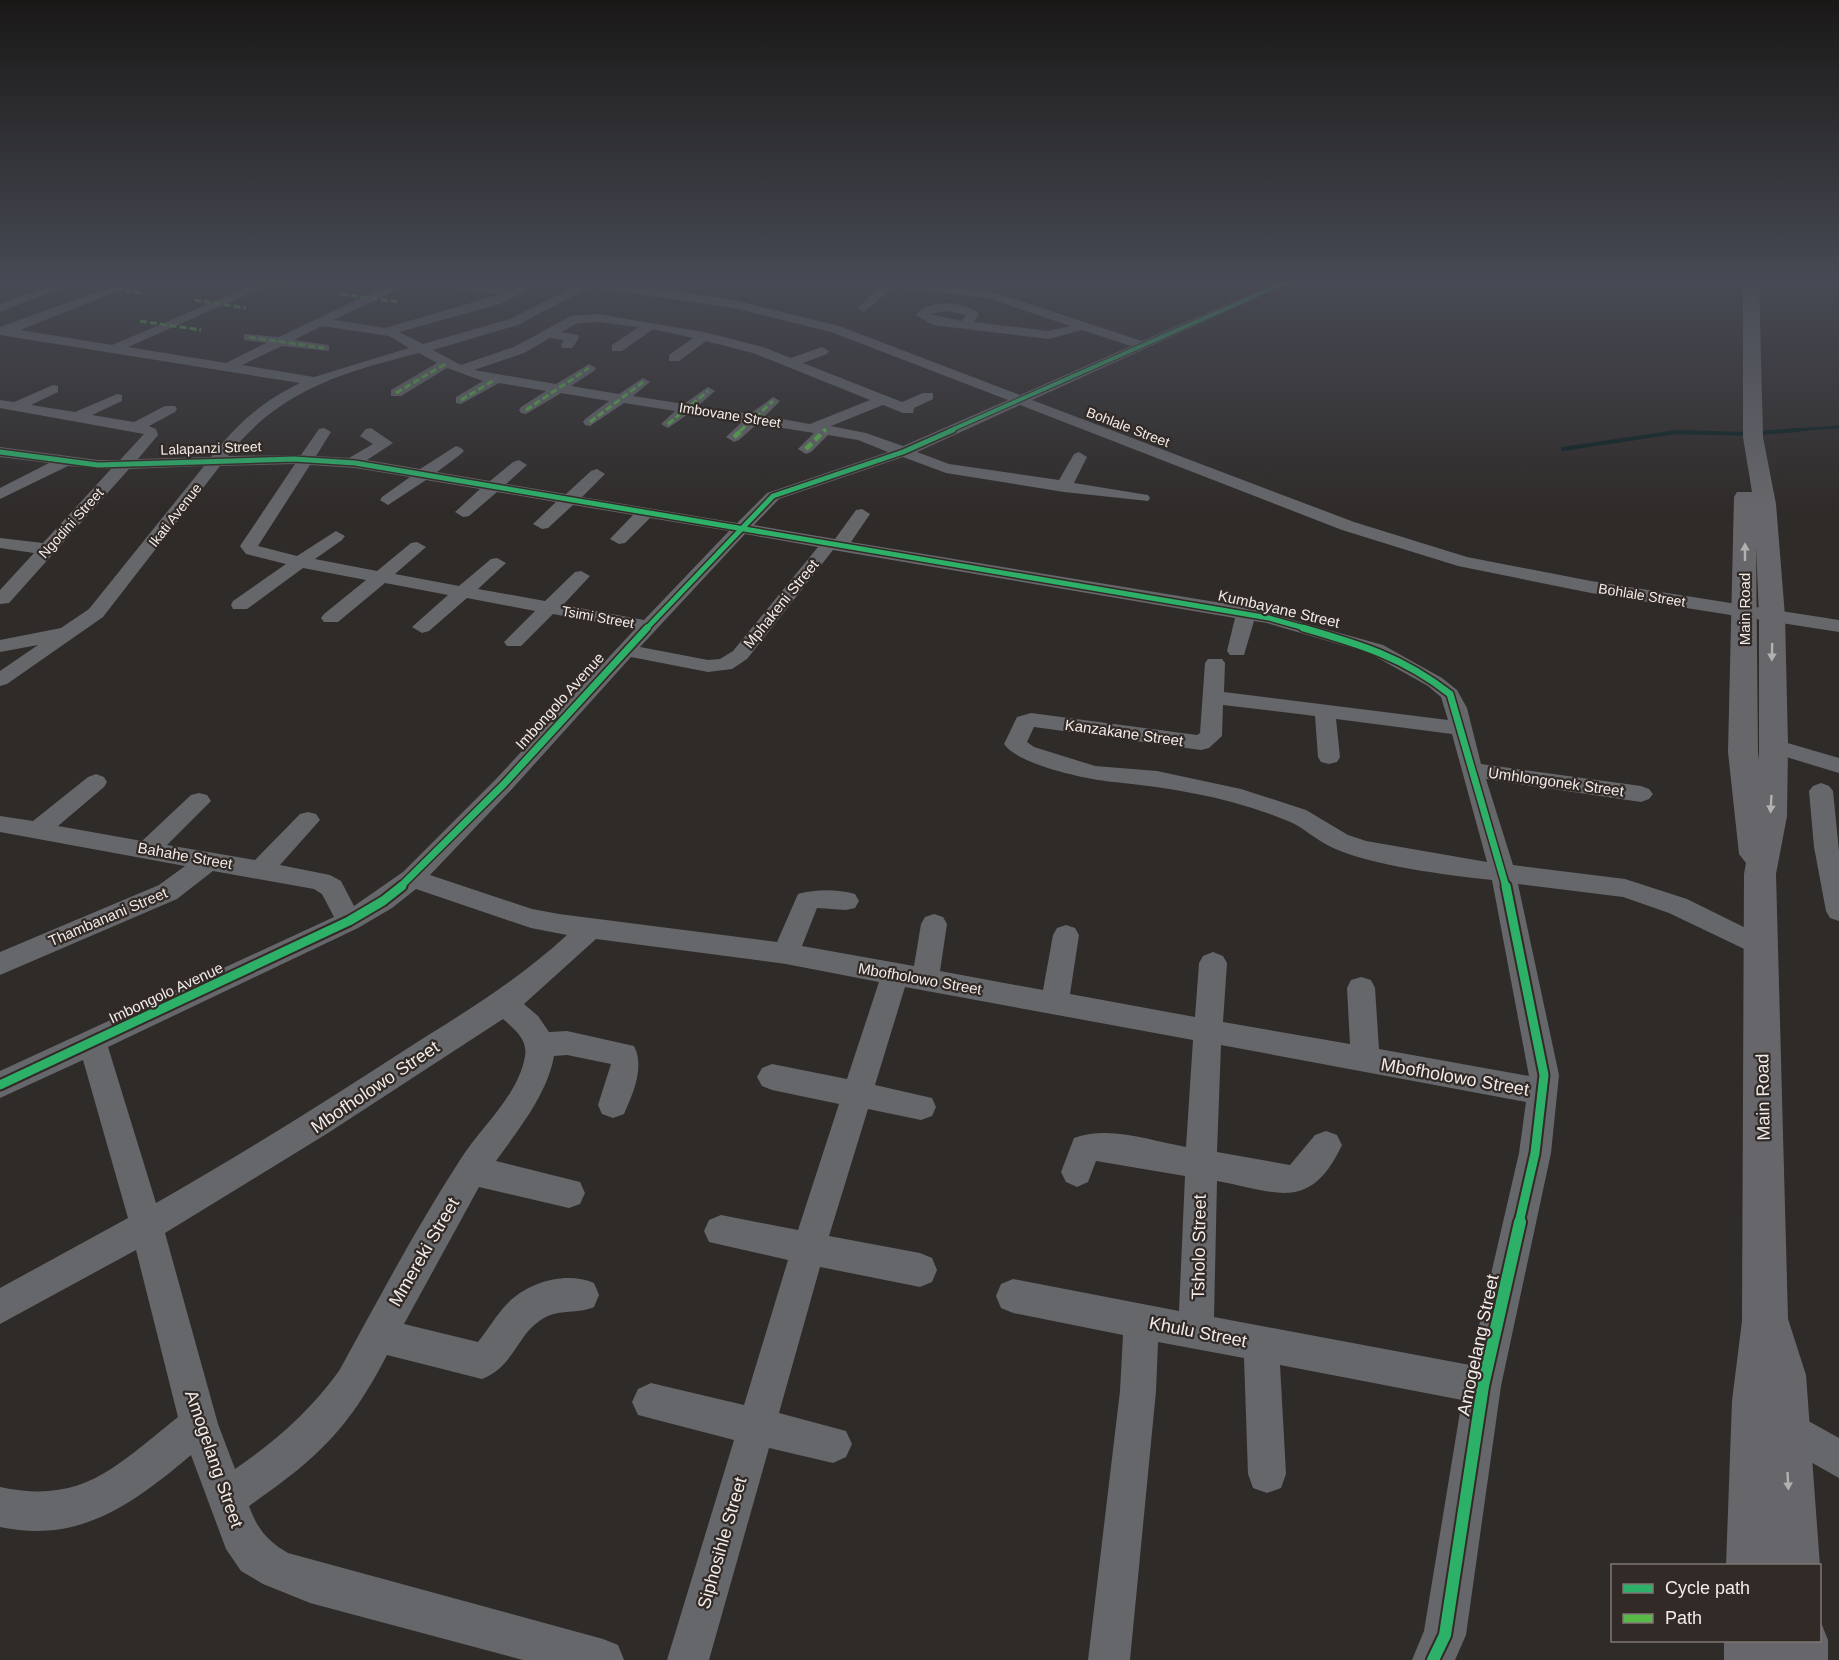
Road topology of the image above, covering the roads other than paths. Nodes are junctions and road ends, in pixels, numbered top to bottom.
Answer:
1 (166, 356) edge
2 (250, 356) edge
3 (397, 356) edge
4 (435, 356) edge
5 (500, 356) edge
6 (780, 356) edge
7 (808, 356) edge
8 (911, 356) edge
9 (1115, 356) edge
10 (1752, 356) edge
11 (447, 363) junction
12 (791, 363) junction
13 (231, 366) junction
14 (590, 368) dead end
15 (460, 370) junction
16 (861, 373) dead end
17 (496, 379) junction
18 (315, 381) junction
19 (643, 382) dead end
20 (837, 382) junction
21 (558, 388) junction
22 (53, 389) dead end
23 (708, 391) dead end
24 (396, 393) dead end
25 (928, 396) dead end
26 (117, 398) dead end
27 (622, 398) junction
28 (1019, 399) junction
29 (461, 400) dead end
30 (882, 400) junction
31 (773, 401) dead end
32 (8, 406) edge
33 (686, 408) junction
34 (170, 409) dead end
35 (526, 410) dead end
36 (77, 417) junction
37 (755, 419) junction
38 (590, 422) dead end
39 (668, 424) dead end
40 (136, 427) junction
41 (820, 428) junction
42 (324, 432) dead end
43 (371, 432) dead end
44 (734, 437) dead end
45 (806, 449) dead end
46 (456, 451) dead end
47 (0, 452) edge
48 (903, 452) junction
49 (1079, 458) dead end
50 (307, 459) junction
51 (217, 460) junction
52 (65, 461) junction
53 (352, 463) junction
54 (122, 465) junction
55 (519, 465) dead end
56 (423, 474) junction
57 (597, 474) dead end
58 (494, 486) junction
59 (1064, 487) junction
60 (0, 494) edge
61 (1142, 498) dead end
62 (570, 499) junction
63 (388, 500) dead end
64 (463, 512) dead end
65 (647, 512) junction
66 (861, 514) dead end
67 (542, 524) dead end
68 (741, 527) junction
69 (336, 536) dead end
70 (619, 539) dead end
71 (0, 543) edge
72 (834, 545) junction
73 (417, 548) dead end
74 (47, 549) junction
75 (301, 562) junction
76 (497, 563) dead end
77 (581, 576) dead end
78 (380, 577) junction
79 (462, 592) junction
80 (2, 599) dead end
81 (240, 605) dead end
82 (548, 608) junction
83 (1758, 611) junction
84 (1245, 613) junction
85 (331, 618) dead end
86 (1839, 620) edge
87 (647, 626) junction
88 (1839, 626) edge
89 (422, 627) dead end
90 (71, 632) junction
91 (514, 642) dead end
92 (0, 646) edge
93 (625, 650) junction
94 (1237, 651) dead end
95 (1215, 663) dead end
96 (0, 680) edge
97 (1213, 697) junction
98 (1325, 711) junction
99 (1459, 728) junction
100 (1774, 746) junction
101 (1329, 757) dead end
102 (1839, 766) edge
103 (1471, 770) junction
104 (96, 782) dead end
105 (1821, 791) dead end
106 (1641, 794) dead end
107 (199, 801) dead end
108 (308, 820) dead end
109 (0, 824) edge
110 (38, 830) junction
111 (148, 849) junction
112 (210, 860) junction
113 (261, 869) junction
114 (1503, 873) junction
115 (1760, 874) junction
116 (412, 878) junction
117 (846, 901) dead end
118 (1839, 911) edge
119 (349, 921) junction
120 (934, 924) dead end
121 (590, 929) junction
122 (1066, 935) dead end
123 (1761, 946) junction
124 (786, 954) junction
125 (1213, 963) dead end
126 (0, 964) edge
127 (910, 977) junction
128 (1361, 988) dead end
129 (504, 1003) junction
130 (1055, 1004) junction
131 (1208, 1033) junction
132 (1536, 1035) joint
133 (92, 1042) junction
134 (540, 1045) junction
135 (1365, 1061) junction
136 (772, 1077) dead end
137 (0, 1085) edge
138 (1544, 1092) junction
139 (857, 1094) junction
140 (613, 1105) dead end
141 (921, 1107) dead end
142 (1326, 1145) dead end
143 (1201, 1165) junction
144 (471, 1170) junction
145 (1077, 1172) dead end
146 (569, 1193) dead end
147 (147, 1227) junction
148 (721, 1232) dead end
149 (809, 1247) junction
150 (920, 1270) dead end
151 (582, 1295) dead end
152 (1013, 1296) dead end
153 (0, 1306) edge
154 (1141, 1321) junction
155 (1765, 1321) junction
156 (1196, 1330) junction
157 (378, 1335) junction
158 (1261, 1344) junction
159 (1483, 1386) junction
160 (651, 1402) dead end
161 (199, 1424) junction
162 (757, 1426) junction
163 (1785, 1427) junction
164 (833, 1444) dead end
165 (1839, 1459) edge
166 (1268, 1474) dead end
167 (226, 1498) junction
168 (0, 1508) edge
169 (1753, 1564) edge
170 (1793, 1564) edge
171 (1752, 1642) edge
172 (1800, 1642) edge
173 (603, 1660) edge
174 (688, 1660) edge
175 (1109, 1660) edge
176 (1433, 1660) edge
177 (1752, 1660) edge
178 (1800, 1660) edge

1 - 13 street
2 - 13 street
3 - 18 street, Ikati Avenue
4 - 11 street, Imbovane Street
5 - 15 street
6 - 12 street
7 - 12 street
8 - 28 street, Bohlale Street
9 - 28 street, Imbongolo Avenue
10 - 83 main road, Main Road
11 - 15 street, Imbovane Street
11 - 24 street
12 - 20 street
13 - 18 street
14 - 21 street
15 - 17 street, Imbovane Street
16 - 20 street
17 - 21 street, Imbovane Street
17 - 29 street
18 - 51 street, Ikati Avenue
19 - 27 street
20 - 30 street
21 - 27 street, Imbovane Street
21 - 35 street
22 - 32 street
23 - 33 street
25 - 30 street
26 - 36 street
27 - 33 street, Imbovane Street
27 - 38 street
28 - 48 street, Imbongolo Avenue
28 - 83 street, Bohlale Street
30 - 41 street
31 - 37 street
32 - 36 street
33 - 37 street, Imbovane Street
33 - 39 street
34 - 40 street
36 - 40 street
37 - 41 street, Imbovane Street
37 - 44 street
40 - 54 street, Ngodini Street
41 - 45 street
41 - 48 street, Imbovane Street
42 - 50 street, Tsimi Street
43 - 53 street
46 - 56 street
47 - 52 street, Lalapanzi Street
48 - 59 street, Imbovane Street
48 - 68 street, Imbongolo Avenue
49 - 59 street
50 - 51 street, Lalapanzi Street
50 - 53 street, Lalapanzi Street
50 - 75 street, Tsimi Street
51 - 54 street, Lalapanzi Street
51 - 90 street, Ikati Avenue
52 - 54 street, Lalapanzi Street
52 - 60 street
53 - 56 street, Lalapanzi Street
54 - 74 street, Ngodini Street
55 - 58 street
56 - 58 street, Lalapanzi Street
56 - 63 street
57 - 62 street
58 - 62 street, Lalapanzi Street
58 - 64 street
59 - 61 street, Imbovane Street
62 - 65 street, Lalapanzi Street
62 - 67 street
65 - 68 street, Lalapanzi Street
65 - 70 street
66 - 72 street
68 - 72 street, Kumbayane Street
68 - 87 street, Imbongolo Avenue
69 - 75 street
71 - 74 street
72 - 84 street, Kumbayane Street
72 - 93 street, Mphakeni Street
73 - 78 street
74 - 80 street, Ngodini Street
75 - 78 street, Tsimi Street
75 - 81 street
76 - 79 street
77 - 82 street, Tsimi Street
78 - 79 street, Tsimi Street
78 - 85 street
79 - 82 street, Tsimi Street
79 - 89 street
82 - 87 street, Tsimi Street
82 - 91 street, Tsimi Street
83 - 86 street, Bohlale Street
83 - 88 street, Bohlale Street
83 -> 100 main road, Main Road
83 - 115 main road, Main Road
84 - 94 street
84 - 99 street, Kumbayane Street
87 - 93 street, Imbongolo Avenue
90 - 92 street
90 - 96 street, Ikati Avenue
93 - 116 street, Imbongolo Avenue
95 - 97 street, Kanzakane Street
97 - 98 street
97 - 114 street, Kanzakane Street
98 - 99 street
98 - 101 street
99 - 103 street, Kumbayane Street
100 - 102 street
100 -> 115 main road, Main Road
103 - 106 street, Umhlongonek Street
103 - 114 street, Kumbayane Street
104 - 110 street
105 - 118 street
107 - 111 street
108 - 113 street
109 - 110 street, Bahahe Street
110 - 111 street, Bahahe Street
111 - 112 street, Bahahe Street
112 - 113 street, Bahahe Street
112 - 126 street, Thambanani Street
113 - 119 street, Bahahe Street
114 - 123 street
114 - 132 street, Kumbayane Street
115 - 123 main road, Main Road
116 - 119 street, Imbongolo Avenue
116 - 121 street, Mbofholowo Street
117 - 124 street
119 - 133 street, Imbongolo Avenue
120 - 127 street, Siphosihle Street
121 - 124 street, Mbofholowo Street
121 - 129 street, Mbofholowo Street
122 - 130 street
123 - 155 main road, Main Road
124 - 127 street, Mbofholowo Street
125 - 131 street
127 - 130 street, Mbofholowo Street
127 - 139 street, Siphosihle Street
128 - 135 street, Mbofholowo Street
129 - 134 street
129 - 147 street, Mbofholowo Street
130 - 131 street, Mbofholowo Street
131 - 135 street, Mbofholowo Street
131 - 143 street, Tsholo Street
132 - 138 street, Amogelang Street
133 - 137 street, Imbongolo Avenue
133 - 147 street, Amogelang Street
134 - 140 street
134 - 144 street, Mmereki Street
135 - 138 street, Mbofholowo Street
136 - 139 street
138 - 159 street, Amogelang Street
139 - 141 street
139 - 149 street, Siphosihle Street
142 - 143 street
143 - 145 street
143 - 156 street, Tsholo Street
144 - 146 street
144 - 157 street, Mmereki Street
147 - 153 street, Mbofholowo Street
147 - 161 street, Amogelang Street
148 - 149 street
149 - 150 street
149 - 162 street, Siphosihle Street
151 - 157 street
152 - 154 street
154 - 156 street, Khulu Street
154 - 175 street, Khulu Street
155 - 163 main road, Main Road
155 - 169 main road, Main Road
156 - 158 street, Khulu Street
157 - 167 street, Mmereki Street
158 - 159 street, Khulu Street
158 - 166 street
159 - 176 street, Amogelang Street
160 - 162 street
161 - 167 street, Amogelang Street
161 - 168 street
162 - 164 street
162 - 174 street, Siphosihle Street
163 - 165 street
163 -> 170 main road, Main Road
167 - 173 street, Amogelang Street
171 - 177 main road
172 - 178 main road

